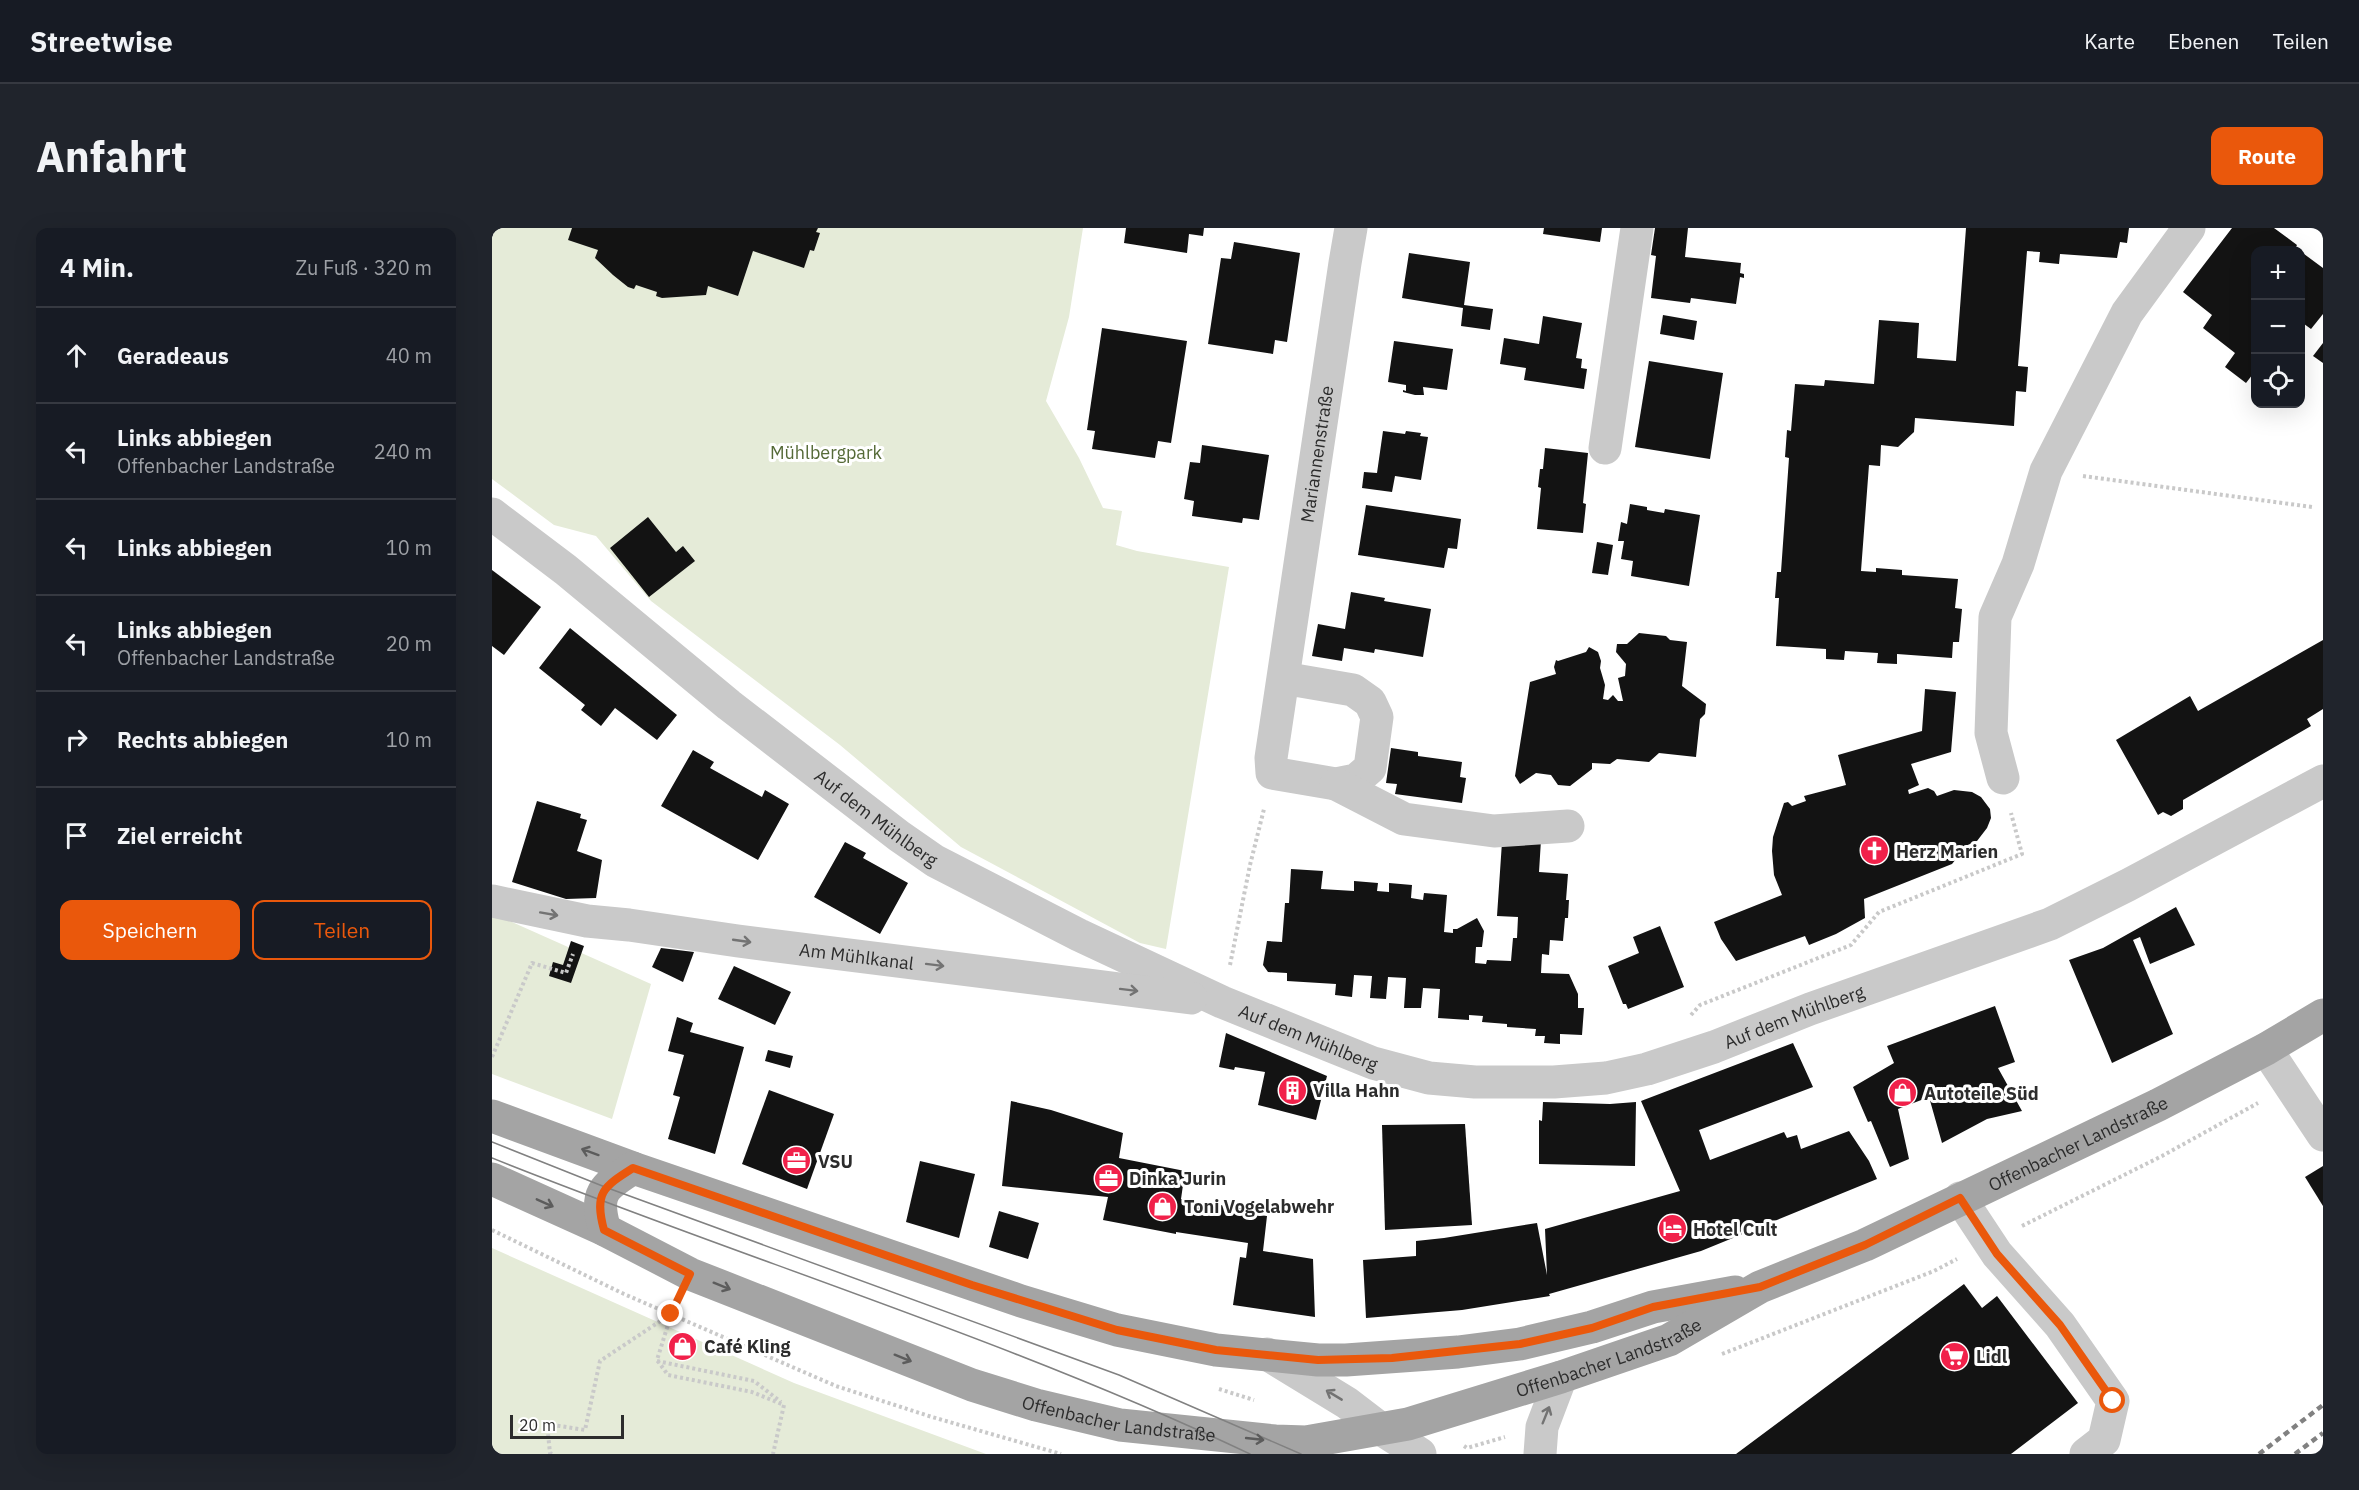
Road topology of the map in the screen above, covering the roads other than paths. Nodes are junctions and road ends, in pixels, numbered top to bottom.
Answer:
1 (1351, 228) edge
2 (1637, 228) edge
3 (2190, 228) edge
4 (1605, 448) dead end
5 (492, 514) edge
6 (1283, 678) junction
7 (2002, 778) road end
8 (2323, 781) edge
9 (1336, 784) junction
10 (1568, 826) dead end
11 (492, 901) edge
12 (1222, 1002) junction
13 (2323, 1015) edge
14 (2266, 1049) junction
15 (2311, 1108) edge
16 (492, 1116) edge
17 (633, 1168) junction
18 (492, 1179) edge
19 (1960, 1198) junction
20 (604, 1230) junction
21 (1760, 1287) junction
22 (1268, 1354) junction
23 (1562, 1377) junction
24 (1381, 1430) junction
25 (1420, 1454) edge
26 (1540, 1454) edge
27 (2086, 1454) edge

1 - 6 street, Mariannenstraße
2 - 4 street
3 - 7 street
5 - 12 street, Auf dem Mühlberg
6 - 9 street, Mariannenstraße
6 - 9 street
8 - 12 street, Auf dem Mühlberg
9 - 10 street
11 -> 12 street, Am Mühlkanal
13 - 14 main road, Offenbacher Landstraße
14 - 15 street
14 - 19 main road, Offenbacher Landstraße
17 -> 16 main road, Offenbacher Landstraße
17 - 20 main road
17 - 22 main road, Offenbacher Landstraße
18 -> 20 main road, Offenbacher Landstraße
19 - 21 main road, Offenbacher Landstraße
19 - 27 street
20 -> 24 main road, Offenbacher Landstraße
21 - 22 main road, Offenbacher Landstraße
21 - 23 main road, Offenbacher Landstraße
24 -> 22 street
23 - 24 main road, Offenbacher Landstraße
26 -> 23 street
24 - 25 street

